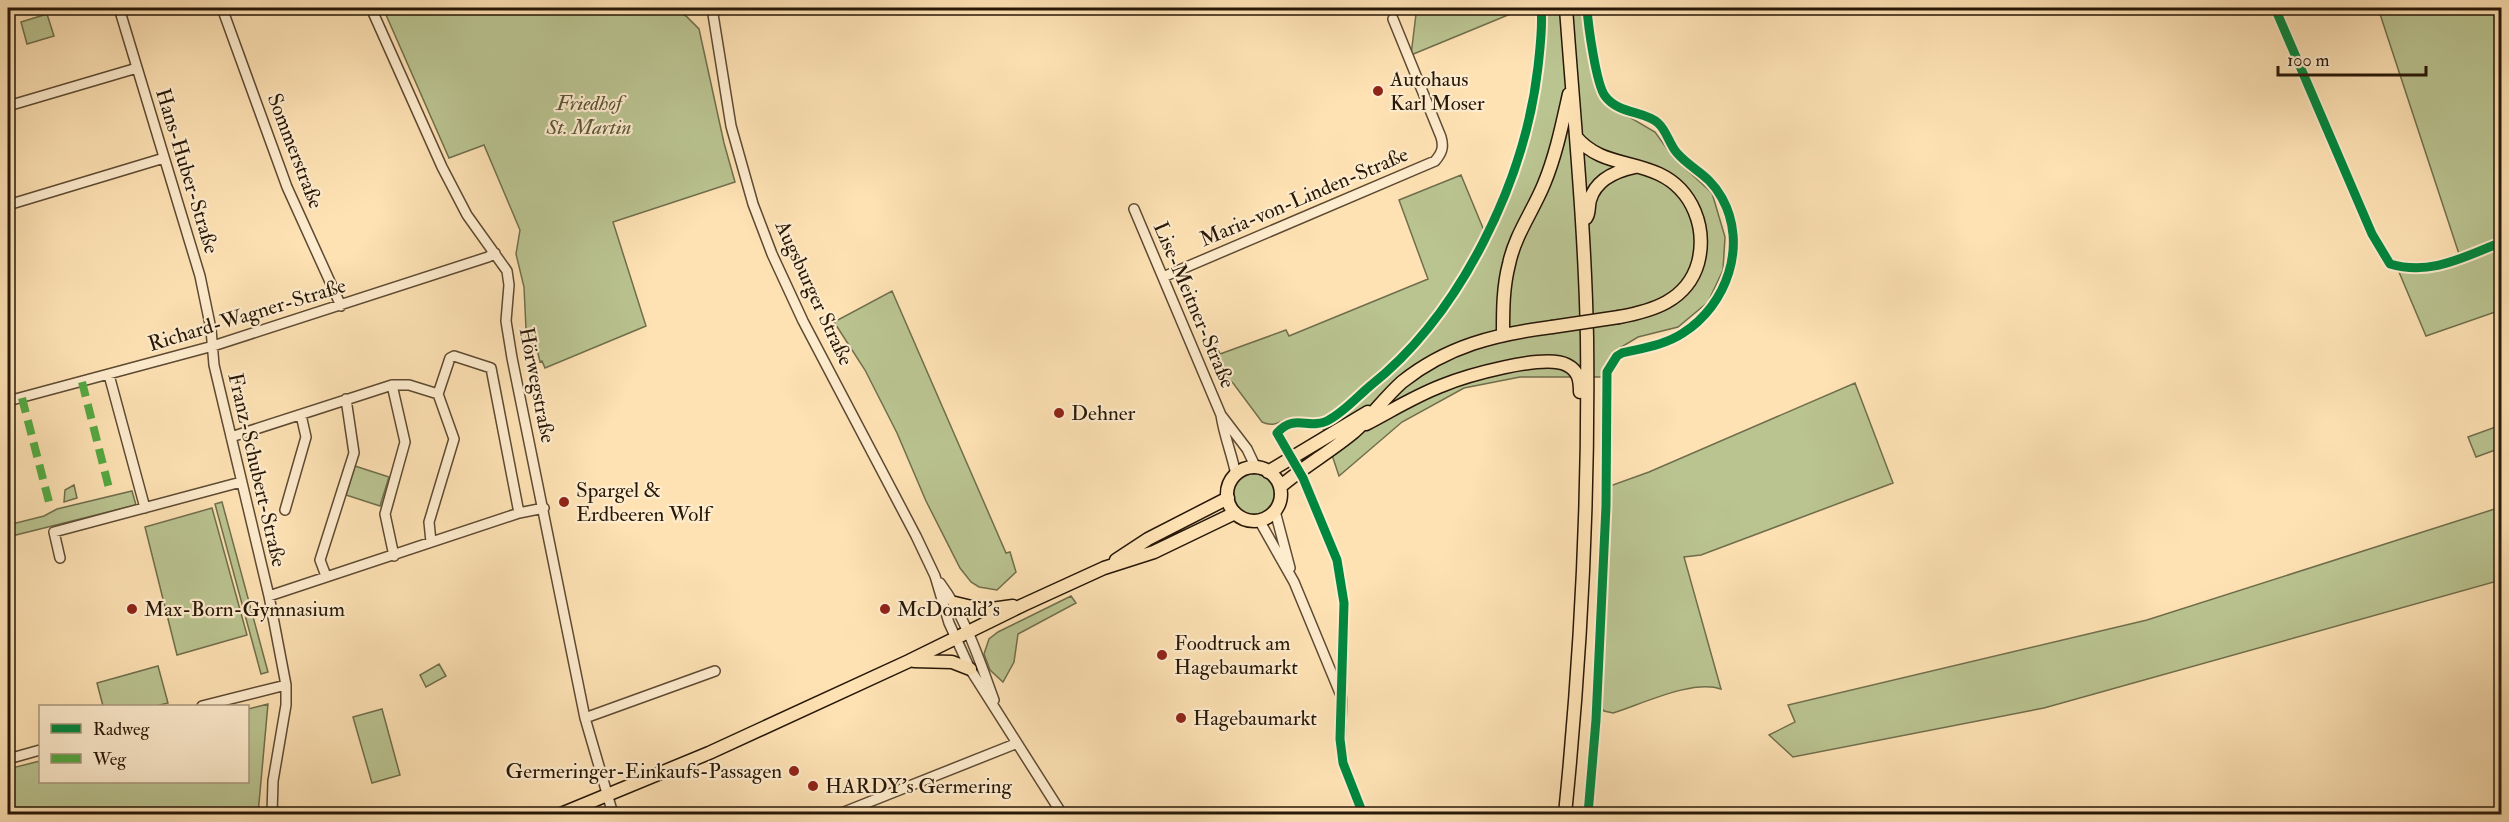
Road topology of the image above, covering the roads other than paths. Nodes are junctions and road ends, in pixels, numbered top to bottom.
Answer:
1 (119, 8) edge
2 (222, 8) edge
3 (370, 8) edge
4 (712, 8) edge
5 (1566, 8) edge
6 (1393, 19) dead end
7 (137, 68) junction
8 (1572, 82) junction
9 (8, 106) edge
10 (1576, 137) junction
11 (164, 158) junction
12 (1636, 167) junction
13 (8, 205) edge
14 (1134, 208) dead end
15 (1581, 223) junction
16 (495, 253) junction
17 (1163, 277) junction
18 (340, 306) junction
19 (1503, 333) junction
20 (213, 346) junction
21 (109, 375) junction
22 (392, 385) junction
23 (438, 394) junction
24 (346, 399) junction
25 (8, 401) edge
26 (1379, 405) junction
27 (1587, 406) junction
28 (301, 415) junction
29 (1221, 416) junction
30 (1355, 431) junction
31 (231, 437) junction
32 (1262, 470) junction
33 (1236, 475) junction
34 (241, 482) junction
35 (1280, 488) junction
36 (1228, 498) junction
37 (145, 508) junction
38 (544, 508) junction
39 (285, 510) dead end
40 (1275, 512) junction
41 (519, 513) junction
42 (1235, 513) junction
43 (1260, 520) junction
44 (431, 543) junction
45 (394, 556) junction
46 (60, 558) dead end
47 (1104, 568) junction
48 (326, 576) junction
49 (935, 576) junction
50 (1294, 582) junction
51 (269, 596) junction
52 (956, 603) junction
53 (1023, 605) junction
54 (968, 633) junction
55 (956, 639) junction
56 (909, 661) junction
57 (970, 669) junction
58 (715, 671) dead end
59 (286, 685) junction
60 (206, 705) edge
61 (1000, 714) junction
62 (585, 718) junction
63 (1340, 739) dead end
64 (1015, 744) junction
65 (39, 750) edge
66 (8, 759) edge
67 (608, 796) junction
68 (862, 811) edge
69 (272, 814) edge
70 (561, 814) edge
71 (613, 814) edge
72 (839, 814) edge
73 (1062, 814) edge
74 (1565, 814) edge

1 - 7 street, Hans-Huber-Straße
2 - 18 street, Sommerstraße
3 - 16 street, Hörwegstraße
4 - 49 street, Augsburger Straße
5 - 8 main road
6 - 17 street, Maria-von-Linden-Straße
7 - 9 street
7 - 11 street, Hans-Huber-Straße
8 - 10 main road
8 - 19 main road
10 - 12 main road
10 - 15 main road
11 - 13 street
11 - 20 street, Hans-Huber-Straße
12 - 15 main road
12 - 19 main road, bridge
14 - 17 street, Lise-Meitner-Straße
15 - 27 main road
16 - 18 street, Richard-Wagner-Straße
16 - 38 street, Hörwegstraße
17 - 29 street, Lise-Meitner-Straße
18 - 20 street, Richard-Wagner-Straße
19 - 26 main road
20 - 21 street, Richard-Wagner-Straße
20 - 31 street, Franz-Schubert-Straße
21 - 25 street, Richard-Wagner-Straße
21 - 37 street
22 - 23 street
22 - 24 street
22 - 45 street
23 - 41 street
23 - 44 street
24 - 28 street
24 - 48 street
26 - 30 main road
26 - 32 main road
27 - 30 main road
27 - 74 main road
28 - 31 street
28 - 39 street
29 - 32 street, Lise-Meitner-Straße
29 - 33 street, Lise-Meitner-Straße
30 - 35 main road
31 - 34 street, Franz-Schubert-Straße
32 - 33 main road
32 - 35 main road
33 - 36 main road
34 - 37 street
34 - 51 street, Franz-Schubert-Straße
35 - 40 main road
36 - 42 main road
36 - 47 main road
37 - 46 street
38 - 41 street
38 - 62 street, Hörwegstraße
40 - 43 main road
40 - 50 street
41 - 44 street
42 - 43 main road
42 - 47 main road
43 - 50 street
44 - 45 street
45 - 48 street
47 - 53 main road
48 - 51 street
49 - 52 street, Augsburger Straße
49 - 55 street, Augsburger Straße
50 - 63 street
51 - 59 street, Franz-Schubert-Straße
52 - 53 main road
52 - 54 street, Augsburger Straße
53 - 54 main road
54 - 55 main road
54 - 61 street, Augsburger Straße
55 - 56 main road
55 - 57 street, Augsburger Straße
56 - 57 main road
56 - 67 main road
57 - 61 street, Augsburger Straße
58 - 62 street
59 - 60 street
59 - 69 street, Franz-Schubert-Straße
61 - 64 street
62 - 67 street, Hörwegstraße
64 - 68 street
64 - 73 street
65 - 66 street
67 - 70 main road
67 - 71 street, Hörwegstraße
68 - 72 street

